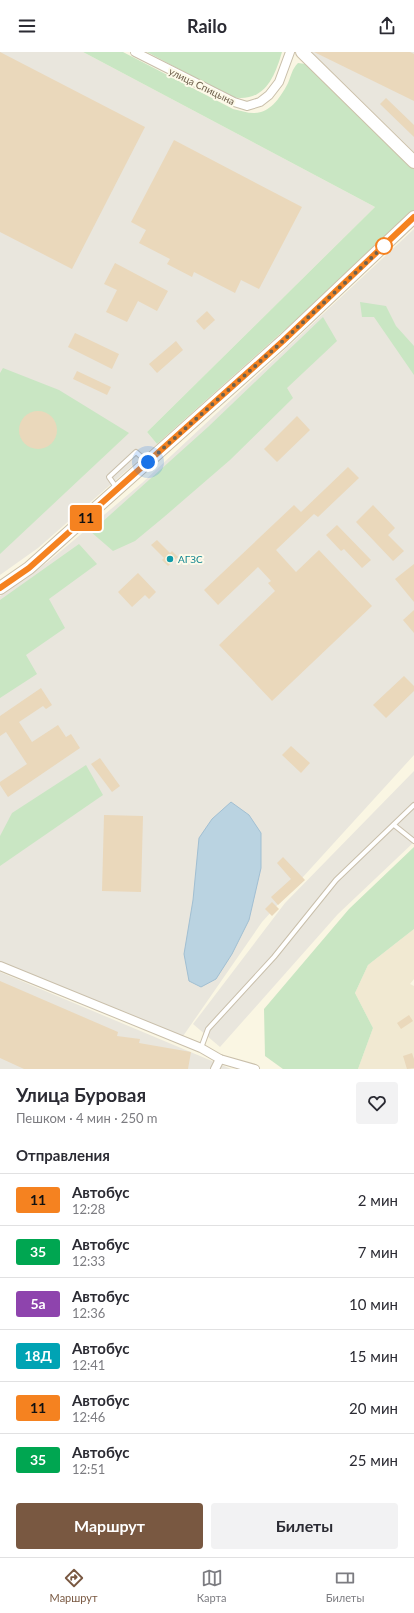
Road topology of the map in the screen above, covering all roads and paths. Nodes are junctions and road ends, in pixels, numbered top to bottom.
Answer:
1 (135, 52) edge
2 (290, 52) edge
3 (302, 52) edge
4 (414, 162) edge
5 (414, 217) edge
6 (0, 588) edge
7 (414, 805) edge
8 (394, 825) junction
9 (413, 840) edge
10 (0, 966) edge
11 (201, 1048) junction
12 (220, 1059) junction
13 (216, 1069) edge
14 (255, 1069) edge

1 - 2 street, улица Спицына
3 - 4 main road
5 - 6 main road
7 - 8 lane
8 - 9 lane
8 - 11 lane
10 - 11 street
11 - 12 street
12 - 13 street
12 - 14 street

